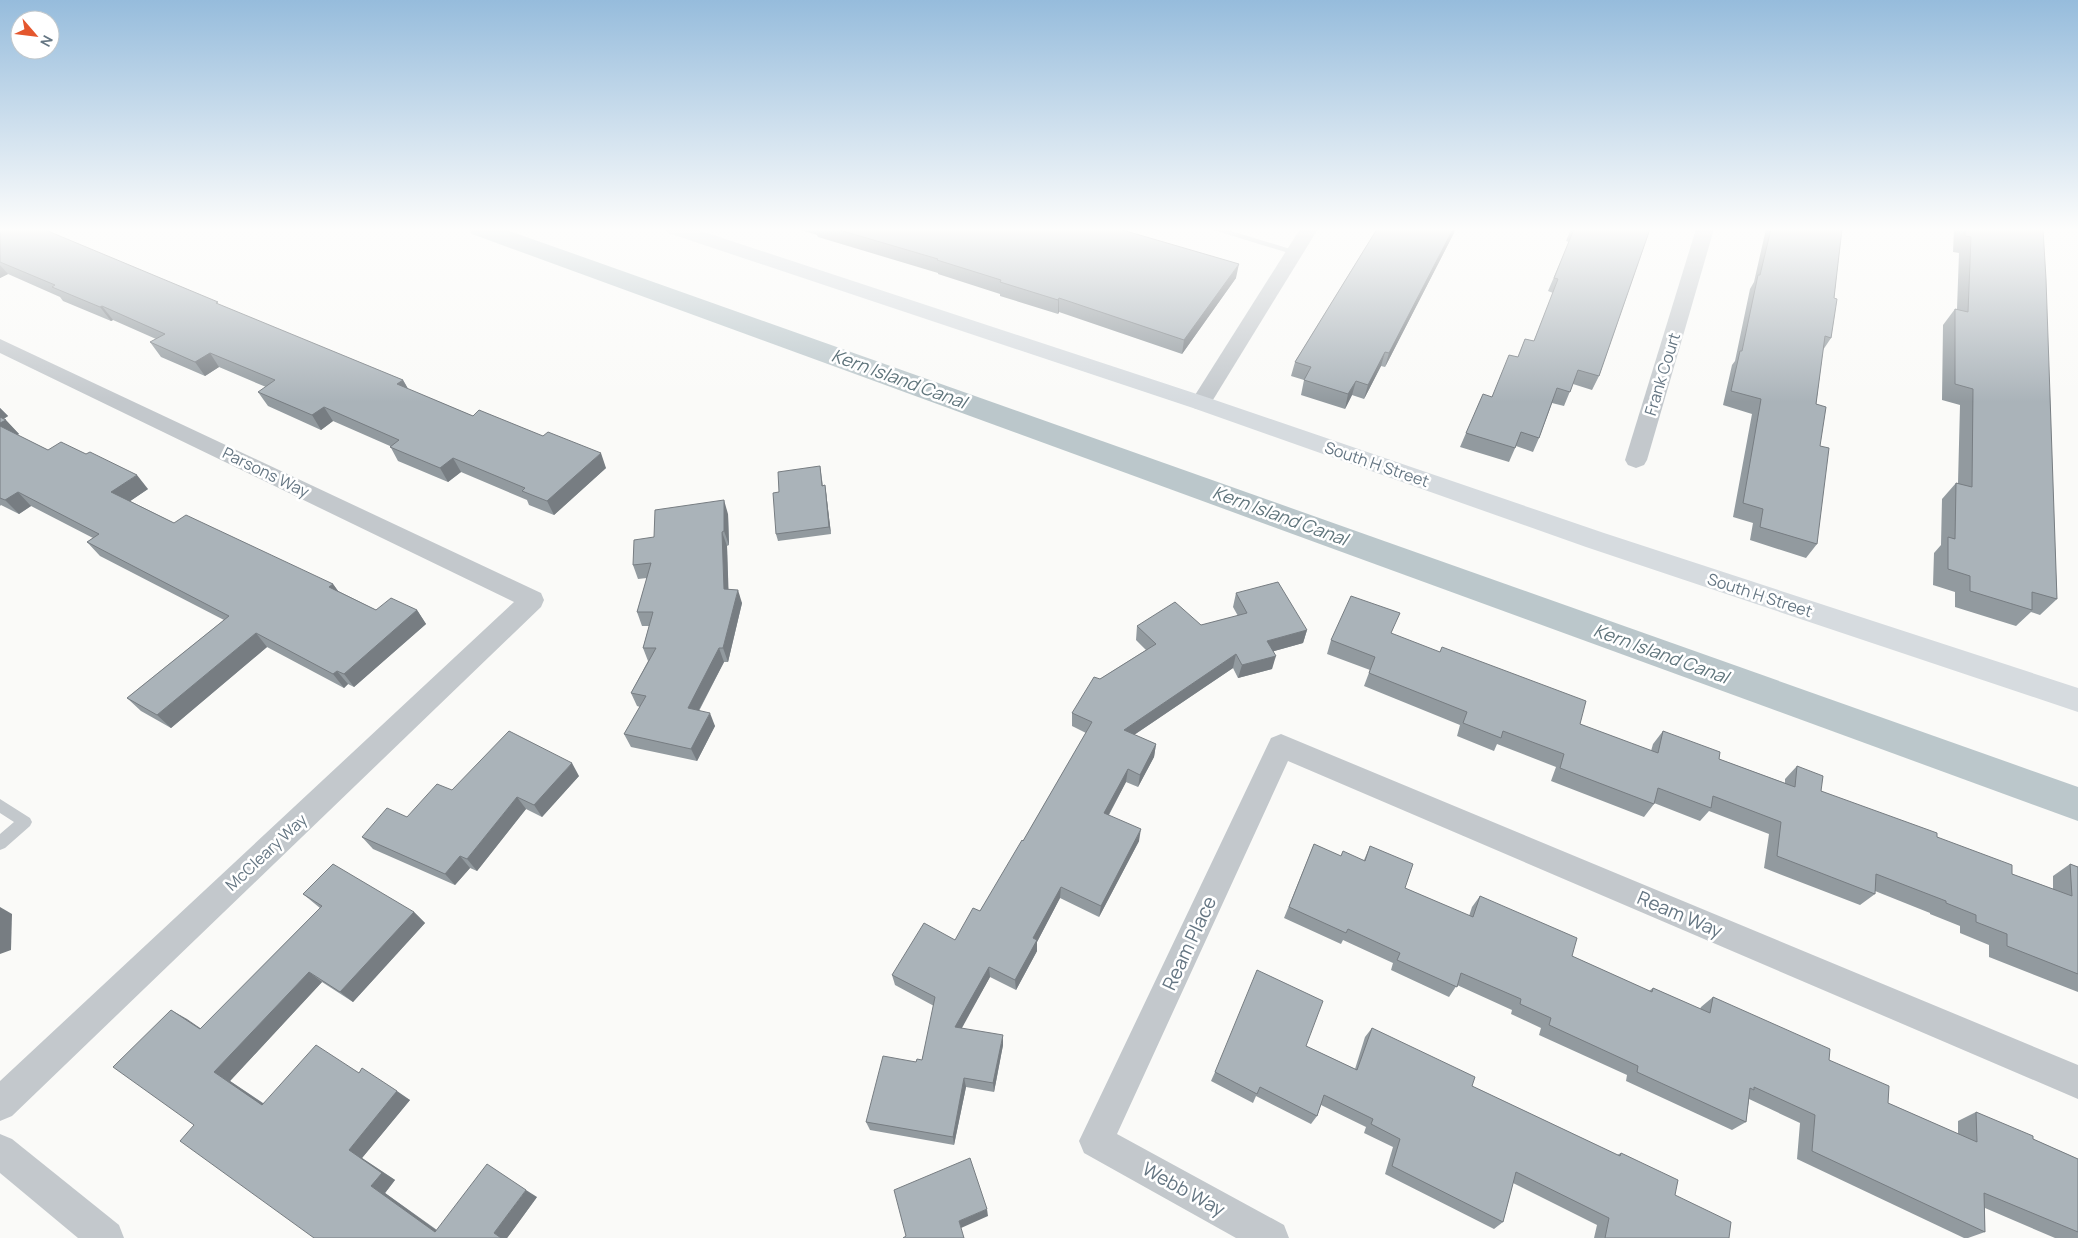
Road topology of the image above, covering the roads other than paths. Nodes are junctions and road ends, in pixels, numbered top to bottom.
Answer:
1 (850, 287) edge
2 (1273, 287) edge
3 (1688, 287) edge
4 (0, 345) edge
5 (1201, 403) junction
6 (1636, 460) dead end
7 (532, 600) joint
8 (2078, 700) edge
9 (1281, 746) joint
10 (0, 805) edge
11 (0, 843) edge
12 (2078, 1082) edge
13 (0, 1104) edge
14 (1096, 1140) joint
15 (0, 1151) edge
16 (106, 1238) edge
17 (1271, 1238) edge

1 - 5 street, South H Street
2 - 5 street
3 - 6 street, Frank Court
4 - 7 street, Parsons Way
5 - 8 street, South H Street
7 - 13 street, McCleary Way
9 - 12 street, Ream Way
9 - 14 street, Ream Place
10 - 11 lane
14 - 17 street, Webb Way
15 - 16 street

